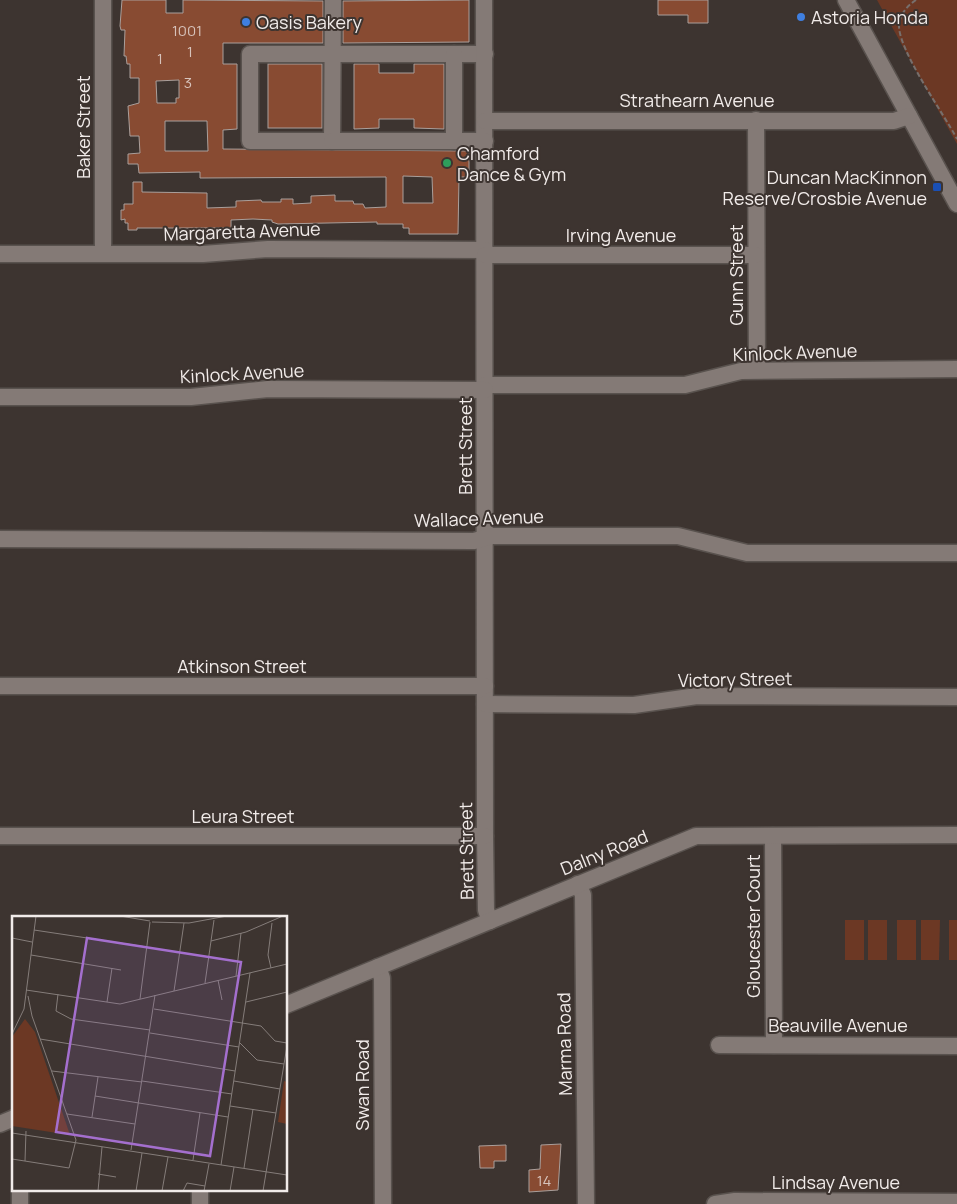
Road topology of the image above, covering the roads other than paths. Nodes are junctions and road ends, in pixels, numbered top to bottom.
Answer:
1 (103, 0) edge
2 (333, 0) edge
3 (484, 0) edge
4 (846, 0) edge
5 (332, 53) junction
6 (454, 54) junction
7 (484, 54) junction
8 (909, 116) junction
9 (756, 120) junction
10 (485, 121) junction
11 (332, 141) junction
12 (454, 141) junction
13 (485, 141) junction
14 (957, 204) edge
15 (485, 252) junction
16 (103, 253) junction
17 (0, 254) edge
18 (756, 255) junction
19 (957, 369) edge
20 (756, 370) junction
21 (485, 387) junction
22 (0, 397) edge
23 (0, 539) edge
24 (484, 539) junction
25 (957, 553) edge
26 (0, 686) edge
27 (485, 686) junction
28 (957, 697) edge
29 (485, 704) junction
30 (957, 835) edge
31 (0, 836) edge
32 (485, 836) junction
33 (772, 836) junction
34 (578, 884) junction
35 (490, 921) junction
36 (378, 967) junction
37 (288, 1004) edge
38 (719, 1045) dead end
39 (774, 1045) junction
40 (957, 1046) edge
41 (12, 1119) edge
42 (0, 1124) edge
43 (957, 1202) edge
44 (383, 1204) edge
45 (586, 1204) edge
46 (715, 1204) edge

1 - 16 street, Baker Street
2 - 5 street
3 - 7 street, Brett Street
4 - 8 street
5 - 6 street
5 - 11 street
5 - 11 street
6 - 7 street
6 - 12 street
7 - 10 street, Brett Street
8 - 9 street, Strathearn Avenue
8 - 14 street
9 - 10 street, Strathearn Avenue
9 - 18 street, Gunn Street
10 - 13 street, Brett Street
11 - 12 street
12 - 13 street
13 - 15 street, Brett Street
15 - 16 street, Margaretta Avenue
15 - 18 street, Irving Avenue
15 - 21 street, Brett Street
16 - 17 street, Margaretta Avenue
18 - 20 street, Gunn Street
19 - 20 street, Kinlock Avenue
20 - 21 street, Kinlock Avenue
21 - 22 street, Kinlock Avenue
21 - 24 street, Brett Street
23 - 24 street, Wallace Avenue
24 - 25 street, Wallace Avenue
24 - 27 street, Brett Street
26 - 27 street, Atkinson Street
27 - 29 street, Brett Street
28 - 29 street, Victory Street
29 - 32 street, Brett Street
30 - 33 street, Dalny Road
31 - 32 street, Leura Street
32 - 35 street, Brett Street
33 - 34 street, Dalny Road
33 - 39 street, Gloucester Court
34 - 35 street, Dalny Road
34 - 45 street, Marma Road
35 - 36 street, Dalny Road
36 - 37 street, Dalny Road
36 - 44 street, Swan Road
38 - 39 street, Beauville Avenue
39 - 40 street, Beauville Avenue
41 - 42 street
43 - 46 street, Lindsay Avenue

